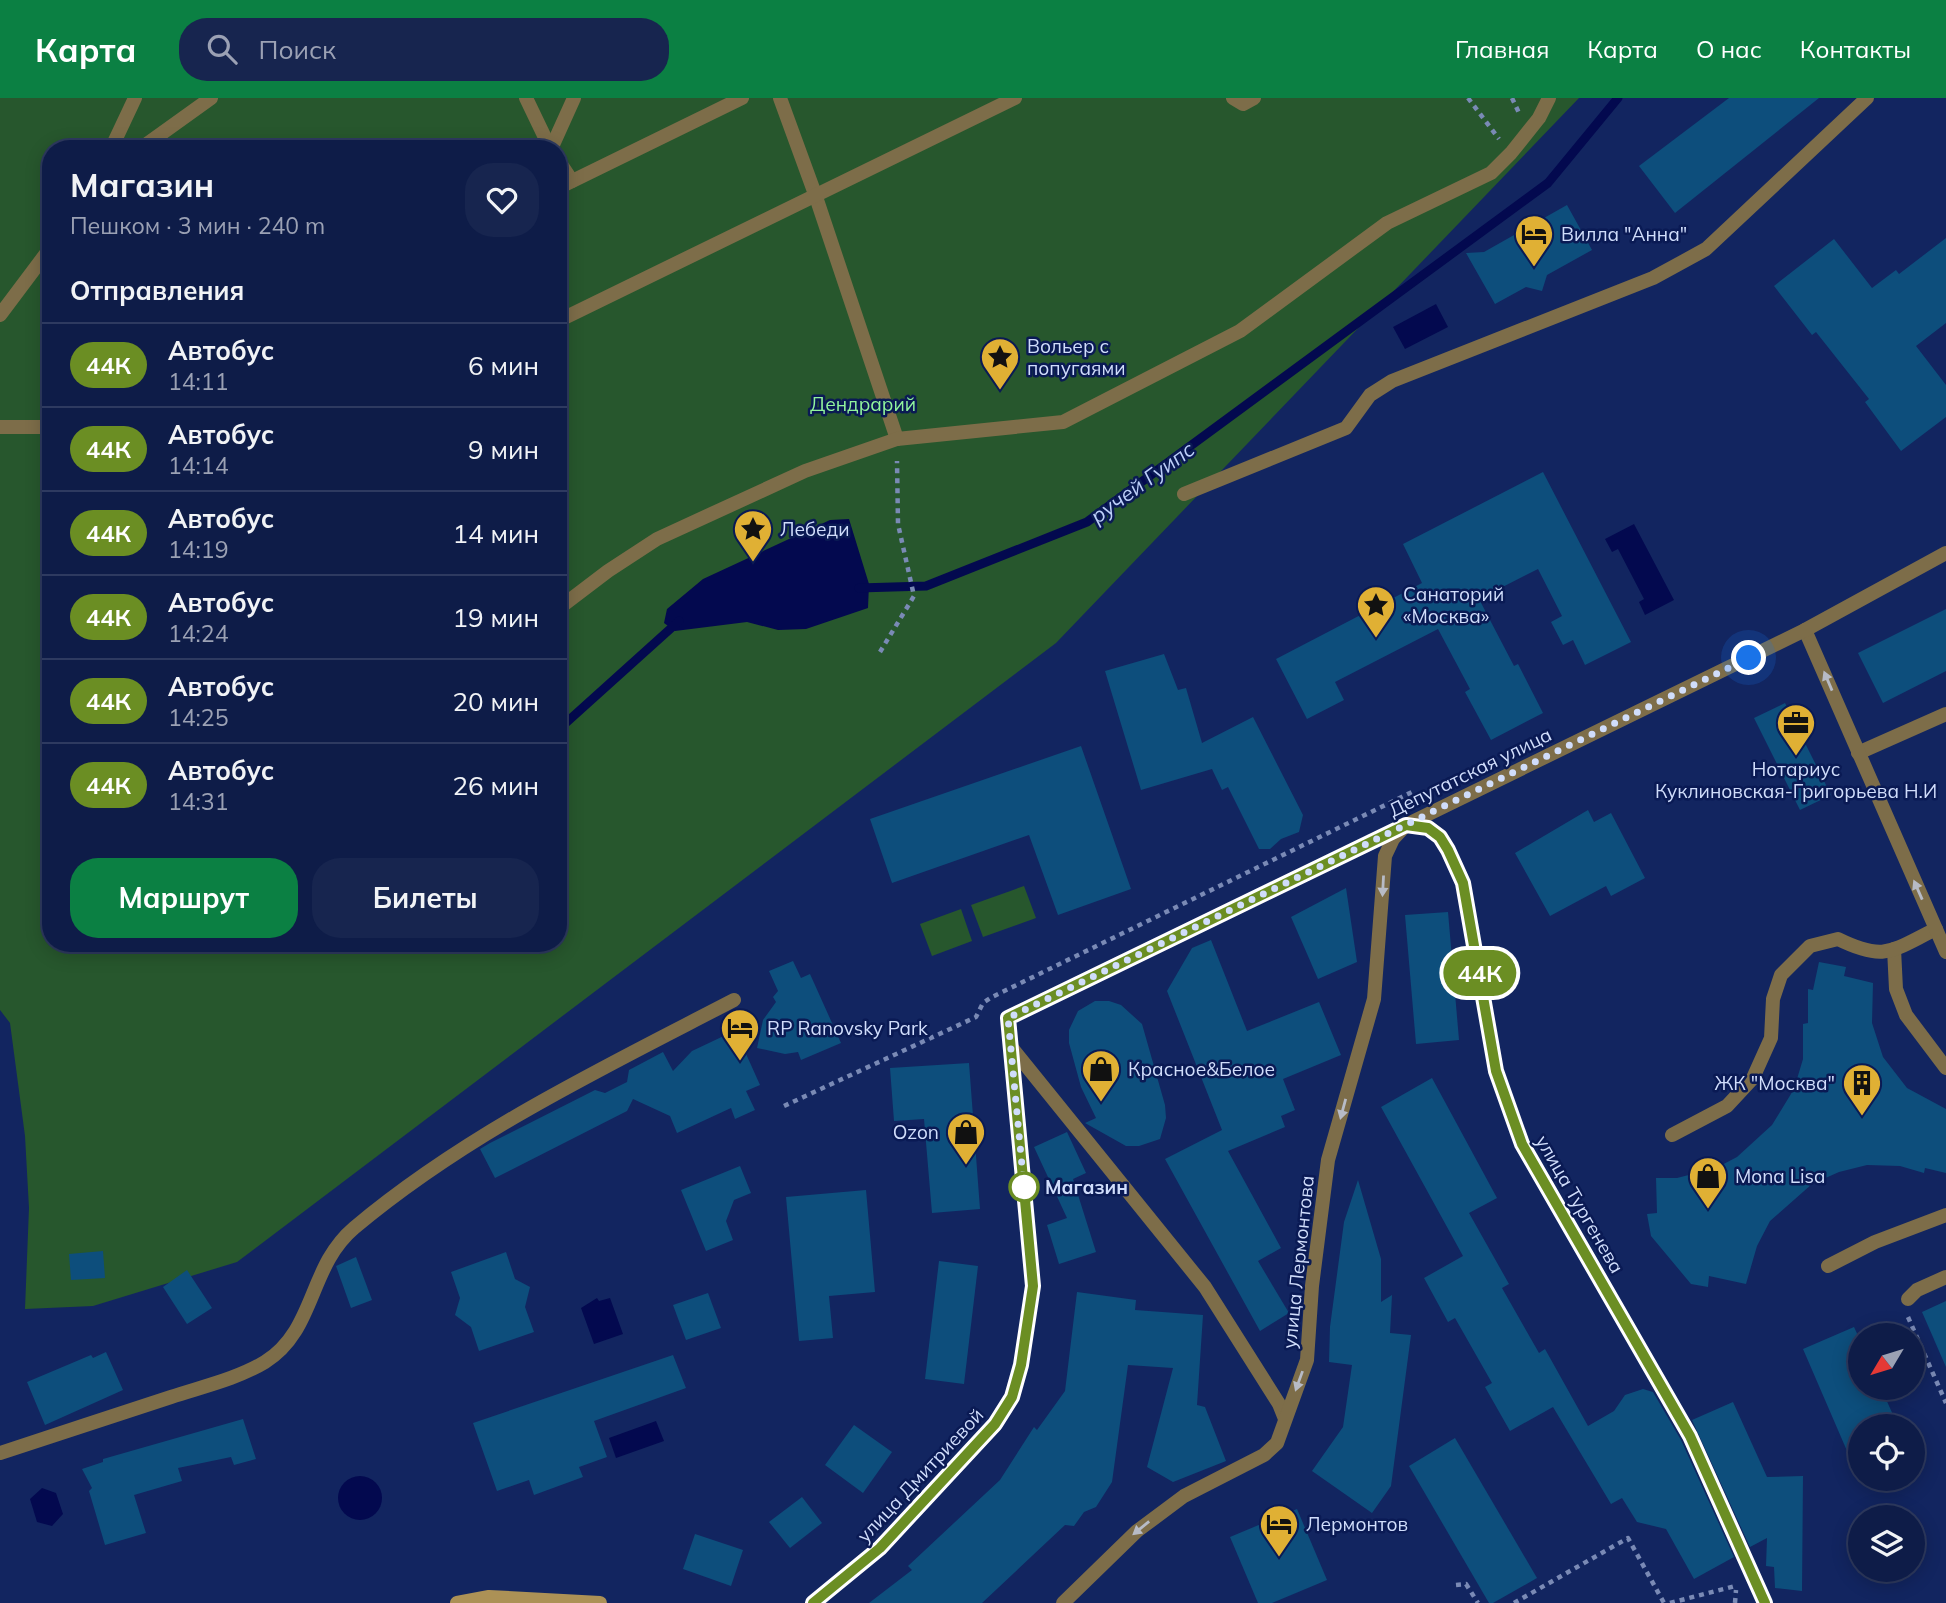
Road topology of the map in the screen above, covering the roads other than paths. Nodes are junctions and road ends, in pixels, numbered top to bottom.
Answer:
1 (135, 98) edge
2 (211, 98) edge
3 (526, 98) edge
4 (574, 98) edge
5 (742, 98) edge
6 (780, 98) edge
7 (1014, 98) edge
8 (1233, 98) edge
9 (1254, 98) edge
10 (1549, 98) edge
11 (1867, 98) edge
12 (115, 140) edge
13 (153, 140) edge
14 (547, 140) edge
15 (555, 140) edge
16 (567, 184) edge
17 (815, 194) junction
18 (42, 259) edge
19 (0, 315) edge
20 (567, 317) edge
21 (42, 426) edge
22 (0, 427) edge
23 (897, 439) junction
24 (1184, 494) dead end
25 (1946, 553) edge
26 (567, 602) edge
27 (1805, 630) junction
28 (1946, 714) edge
29 (1858, 753) junction
30 (1406, 825) junction
31 (1936, 929) junction
32 (1895, 949) junction
33 (1946, 952) edge
34 (734, 1000) dead end
35 (1008, 1018) joint
36 (1011, 1047) junction
37 (1946, 1068) edge
38 (1672, 1135) dead end
39 (1946, 1214) edge
40 (1828, 1266) dead end
41 (1946, 1277) edge
42 (1908, 1299) road end
43 (1285, 1419) junction
44 (0, 1453) edge
45 (457, 1603) edge
46 (600, 1603) edge
47 (813, 1603) edge
48 (1063, 1603) edge
49 (1765, 1603) edge

1 - 12 street
2 - 13 street
3 - 14 street
4 - 15 street
5 - 16 street
6 - 17 street
7 - 17 street
8 - 9 street
10 - 23 street
11 - 24 street
17 - 20 street
17 - 23 street
18 - 19 street
21 - 22 street
23 - 26 street
25 - 27 street, Депутатская улица
29 -> 27 street
27 - 30 street, Депутатская улица
28 - 29 street
31 -> 29 street
30 - 35 street, Депутатская улица
30 -> 43 street, улица Лермонтова
30 - 49 street, улица Тургенева
31 - 32 street
31 - 33 street
32 - 37 street
32 - 38 street
34 - 44 street
35 - 36 street, улица Дмитриевой
36 - 43 street
36 - 47 street, улица Дмитриевой
39 - 40 street
41 - 42 street
43 -> 48 street, улица Лермонтова
45 - 46 street

